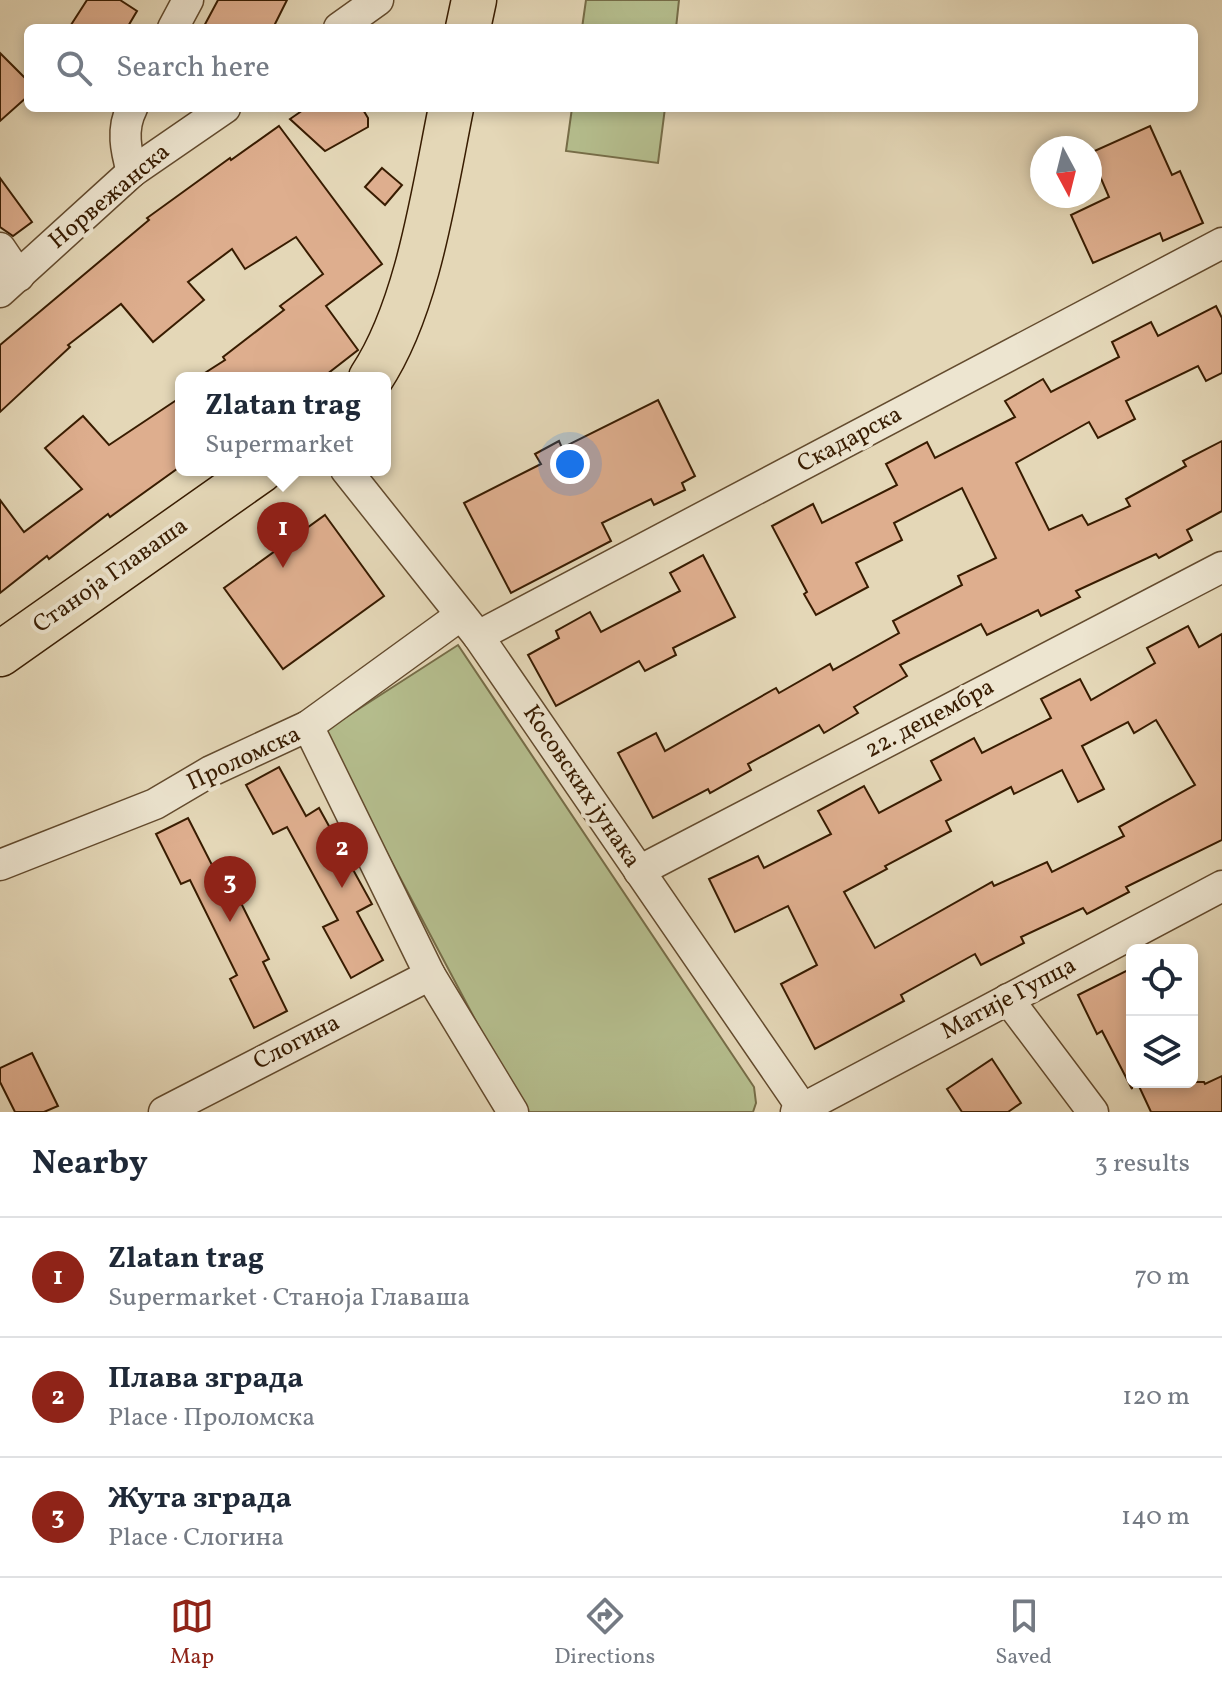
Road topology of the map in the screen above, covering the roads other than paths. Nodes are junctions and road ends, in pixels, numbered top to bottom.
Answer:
1 (188, 0) edge
2 (378, 0) edge
3 (474, 0) edge
4 (175, 24) edge
5 (345, 24) edge
6 (469, 24) edge
7 (130, 112) edge
8 (219, 112) edge
9 (450, 112) edge
10 (132, 172) junction
11 (1222, 243) edge
12 (0, 248) edge
13 (9, 284) edge
14 (374, 372) edge
15 (252, 476) edge
16 (351, 476) edge
17 (1222, 567) edge
18 (469, 626) junction
19 (0, 654) edge
20 (308, 726) junction
21 (0, 865) edge
22 (639, 871) junction
23 (1222, 886) edge
24 (430, 975) junction
25 (1008, 999) junction
26 (801, 1111) edge
27 (164, 1112) edge
28 (513, 1112) edge
29 (1093, 1112) edge

1 - 4 street
2 - 5 street
3 - 6 main road
7 - 10 street
8 - 10 street, Норвежанска
9 - 14 main road
10 - 13 street, Норвежанска
11 - 18 street, Скадарска
12 - 13 street
15 - 19 main road, Станоја Главаша
16 - 18 street, Косовских јунака
17 - 22 street, 22. децембра
18 - 20 street, Скадарска
18 - 22 street, Косовских јунака
20 - 21 street, Проломска
20 - 24 street, Проломска
22 - 26 street, Косовских јунака
23 - 25 street, Матије Гупца
24 - 27 street, Слогина
24 - 28 street, Проломска
25 - 26 street, Матије Гупца
25 - 29 street

